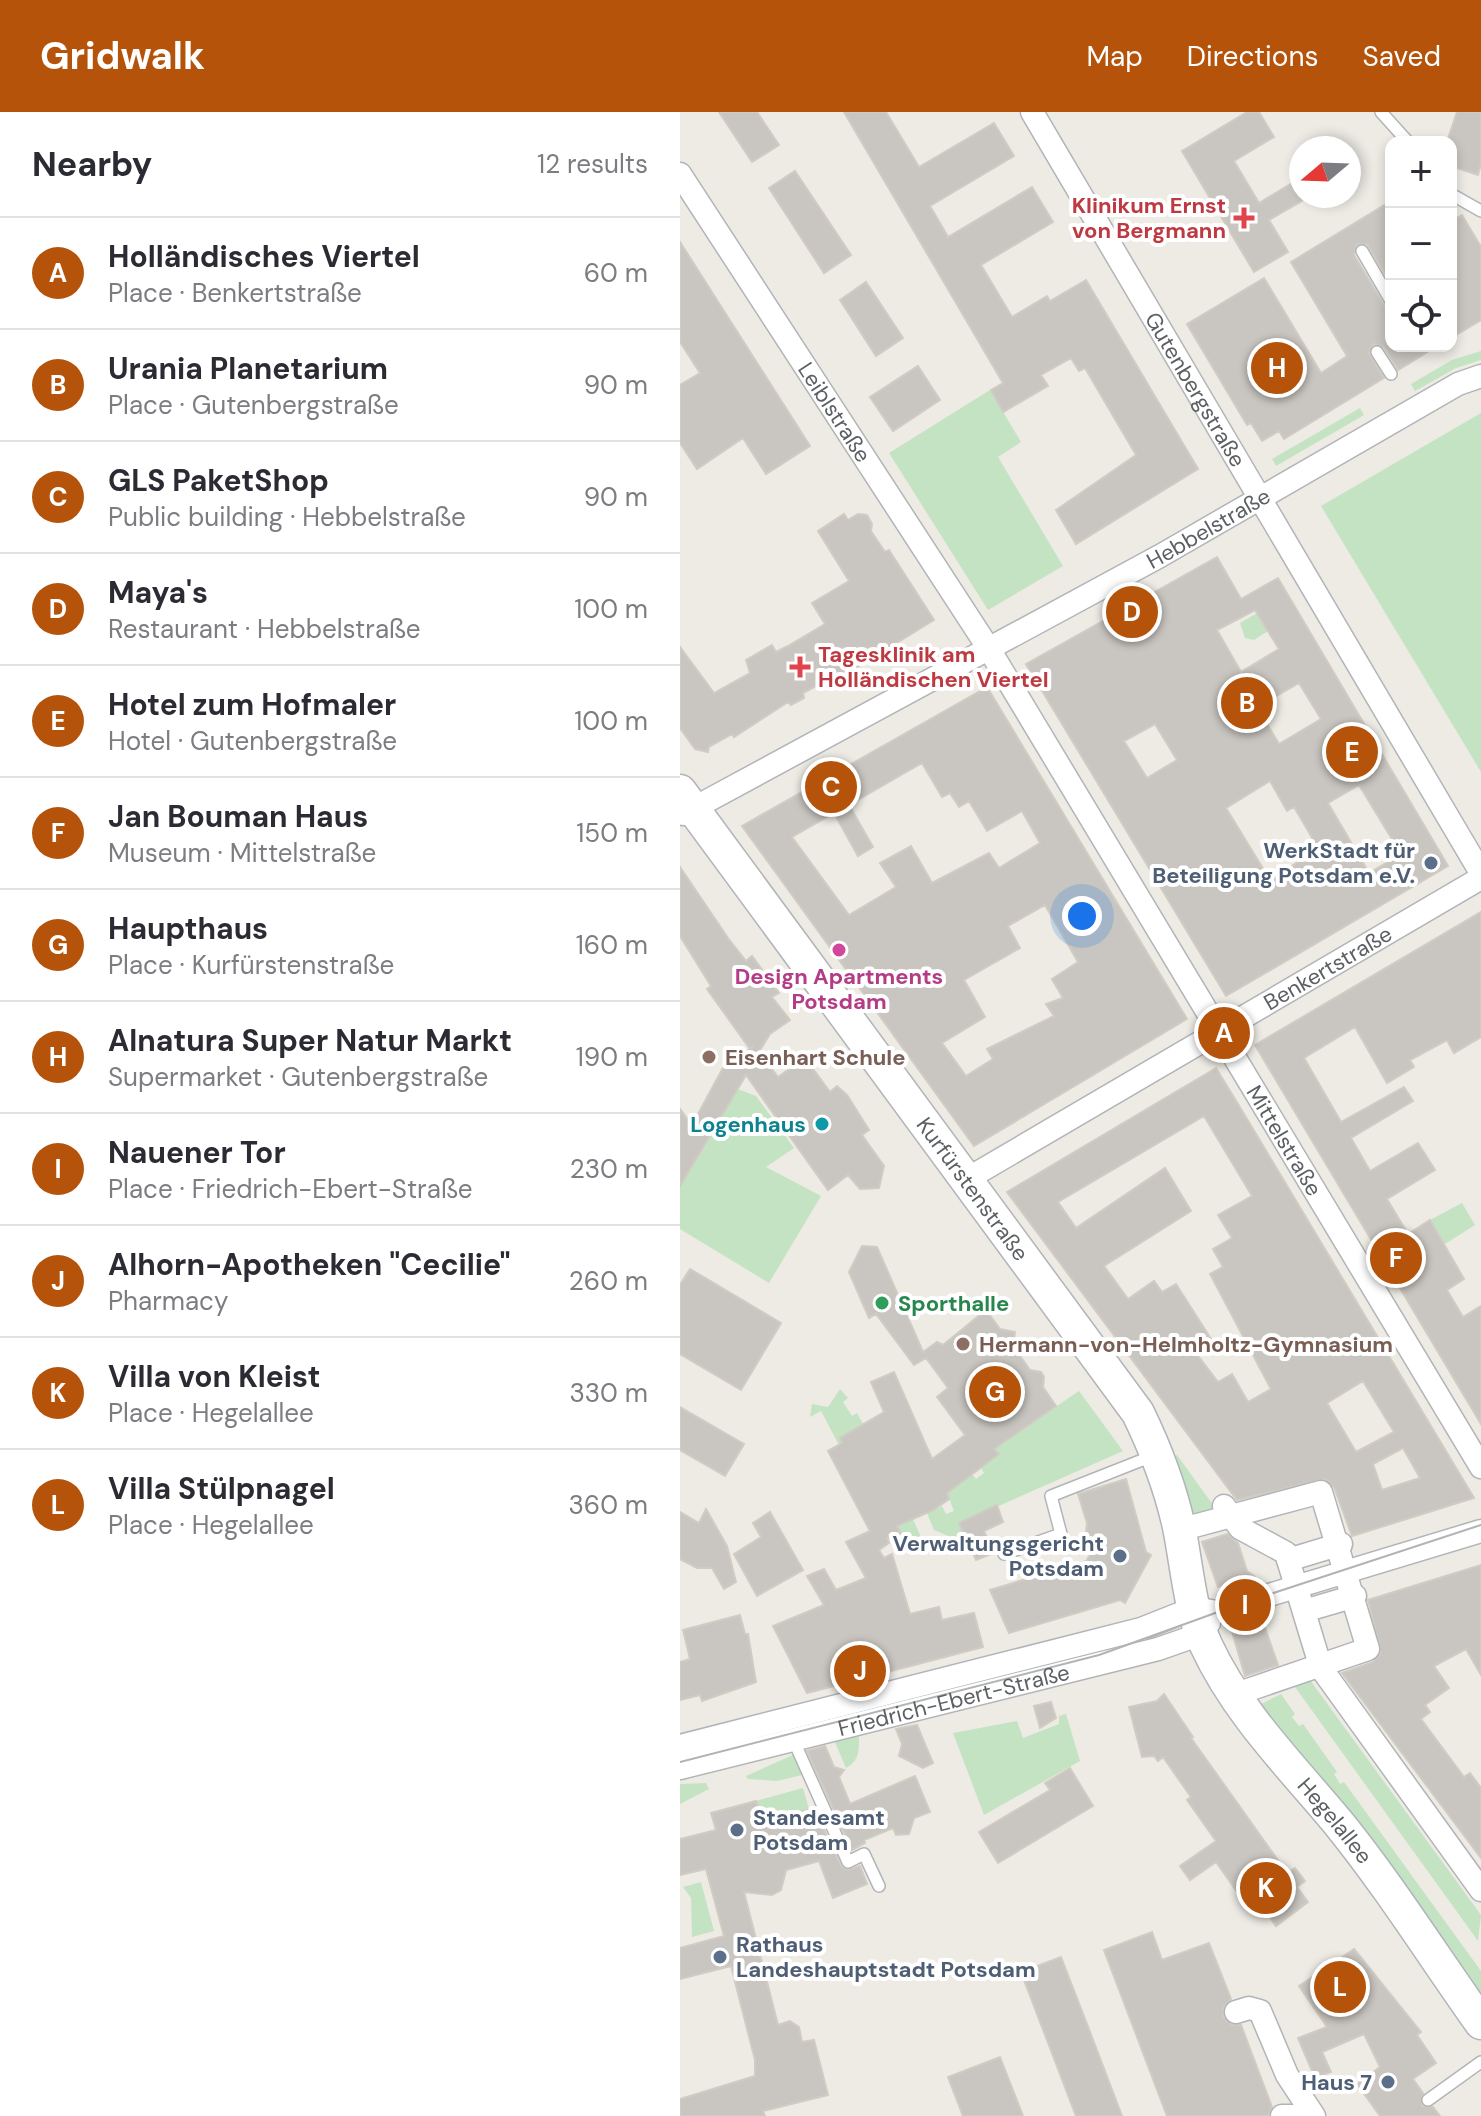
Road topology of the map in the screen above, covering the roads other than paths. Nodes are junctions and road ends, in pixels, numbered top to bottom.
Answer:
1 (1032, 112) edge
2 (1381, 112) edge
3 (1403, 136) edge
4 (680, 174) edge
5 (1457, 197) edge
6 (1481, 211) edge
7 (1362, 251) dead end
8 (1385, 291) edge
9 (1377, 352) dead end
10 (1391, 374) dead end
11 (1481, 376) edge
12 (1259, 500) junction
13 (989, 649) junction
14 (684, 805) edge
15 (1481, 875) edge
16 (1219, 1032) junction
17 (967, 1179) junction
18 (1158, 1454) junction
19 (1481, 1467) edge
20 (1228, 1512) junction
21 (1194, 1526) dead end
22 (1481, 1531) edge
23 (1339, 1545) junction
24 (1004, 1554) dead end
25 (1288, 1560) junction
26 (1344, 1572) junction
27 (1297, 1586) junction
28 (1353, 1596) junction
29 (1304, 1611) junction
30 (1202, 1618) junction
31 (1329, 1670) junction
32 (1248, 1690) dead end
33 (789, 1730) junction
34 (680, 1746) edge
35 (680, 1768) edge
36 (879, 1886) dead end
37 (1481, 1890) edge
38 (1236, 2012) dead end
39 (1481, 2023) edge
40 (1481, 2062) edge
41 (1428, 2100) dead end
42 (1282, 2116) edge
43 (1302, 2116) edge
44 (1314, 2116) edge

1 - 12 street, Gutenbergstraße
2 - 3 lane
4 - 13 street, Leiblstraße
5 - 6 lane
7 - 8 lane
9 - 10 lane
11 - 12 street, Hebbelstraße
12 - 13 street, Hebbelstraße
12 - 15 street, Gutenbergstraße
13 - 14 street, Hebbelstraße
13 - 16 street, Mittelstraße
14 - 17 street, Kurfürstenstraße
15 - 16 street, Benkertstraße
16 - 17 street, Benkertstraße
16 - 19 street, Mittelstraße
17 - 18 street, Kurfürstenstraße
18 - 24 lane
18 - 30 street, Kurfürstenstraße
20 - 21 street
20 - 23 street
20 - 25 street
22 - 26 street, Friedrich-Ebert-Straße
23 - 25 street
23 - 26 street
25 - 27 street
26 - 27 street, Friedrich-Ebert-Straße
26 - 28 street
27 - 29 street
27 - 30 street, Friedrich-Ebert-Straße
28 - 29 street
28 - 31 street
29 - 31 street
30 - 33 street, Friedrich-Ebert-Straße
30 - 39 street, Hegelallee
31 - 32 street
31 - 37 street
33 - 34 street, Friedrich-Ebert-Straße
33 - 35 street, Friedrich-Ebert-Straße
33 - 36 lane
38 - 44 street
40 - 41 lane
42 - 43 street

